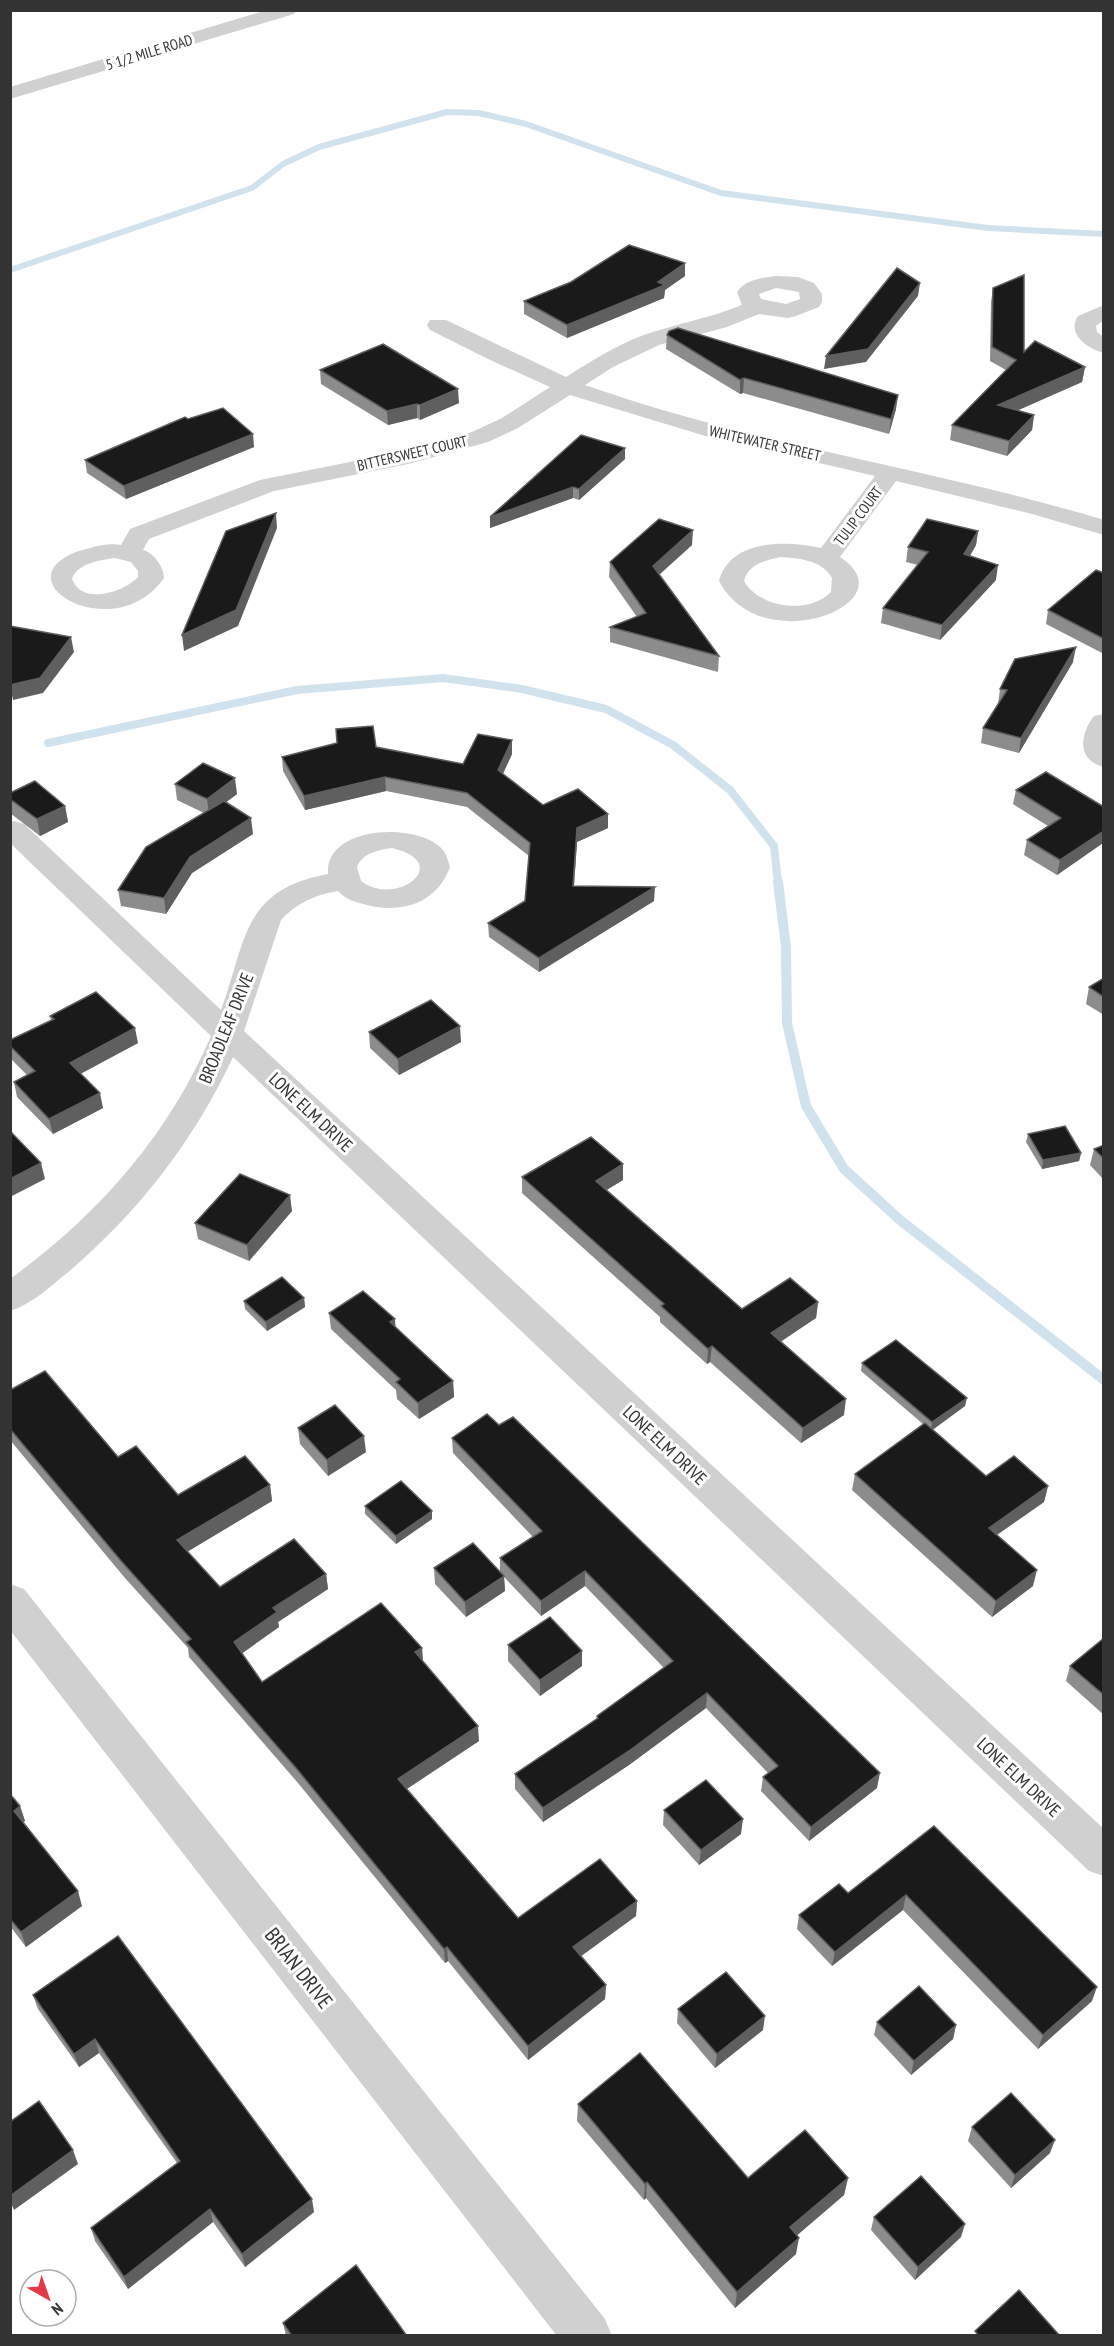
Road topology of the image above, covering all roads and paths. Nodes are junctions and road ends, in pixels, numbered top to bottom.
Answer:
1 (288, 10) edge
2 (10, 72) edge
3 (33, 86) junction
4 (10, 93) edge
5 (757, 307) dead end
6 (1104, 311) edge
7 (438, 325) dead end
8 (1104, 346) edge
9 (567, 387) junction
10 (890, 473) junction
11 (1104, 528) edge
12 (129, 553) dead end
13 (826, 558) dead end
14 (1104, 722) edge
15 (1104, 759) edge
16 (14, 830) dead end
17 (345, 881) dead end
18 (227, 1033) junction
19 (10, 1298) edge
20 (10, 1600) edge
21 (1104, 1857) edge
22 (588, 2336) edge

1 - 3 street, 5 1/2 MILE ROAD
2 - 3 street
3 - 4 street, 5 1/2 MILE ROAD
5 - 9 street, BITTERSWEET COURT
6 - 8 street
7 - 9 street, WHITEWATER STREET
9 - 10 street, WHITEWATER STREET
9 - 12 street, BITTERSWEET COURT
10 - 11 street, WHITEWATER STREET
10 - 13 street, TULIP COURT
14 - 15 street
16 - 18 street, LONE ELM DRIVE
17 - 18 street, BROADLEAF DRIVE
18 - 19 street, BROADLEAF DRIVE
18 - 21 street, LONE ELM DRIVE
20 - 22 street, BRIAN DRIVE

